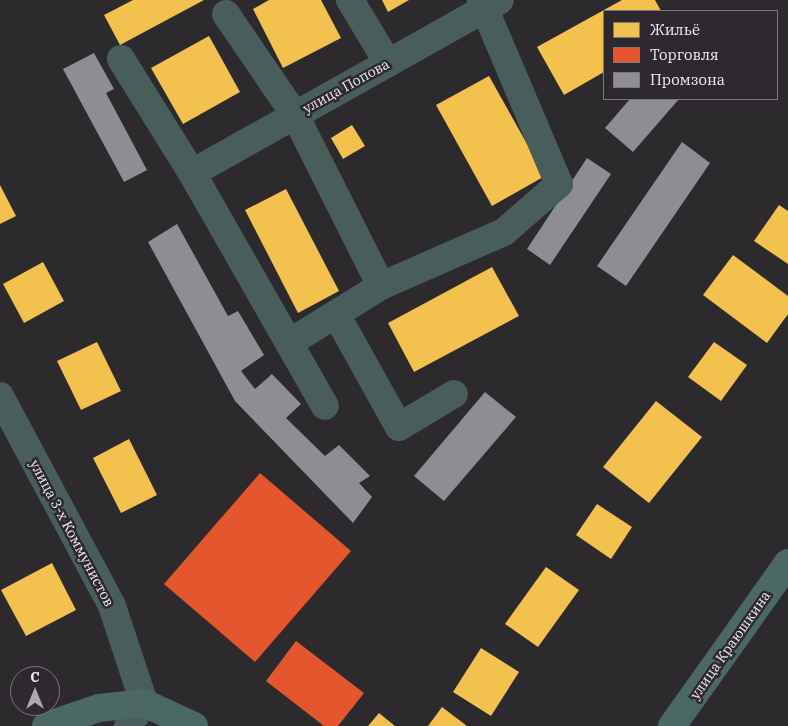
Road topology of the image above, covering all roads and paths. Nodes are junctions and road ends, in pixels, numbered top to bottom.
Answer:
1 (350, 0) edge
2 (489, 3) edge
3 (226, 14) dead end
4 (122, 59) dead end
5 (388, 63) junction
6 (295, 115) junction
7 (192, 173) junction
8 (381, 286) junction
9 (336, 314) junction
10 (289, 342) junction
11 (454, 394) dead end
12 (0, 396) edge
13 (325, 406) dead end
14 (788, 563) edge
15 (141, 715) edge
16 (46, 726) edge
17 (128, 726) edge
18 (194, 726) edge
19 (672, 726) edge

1 - 5 street
2 - 5 street, улица Попова
2 - 8 street
3 - 6 street
4 - 7 street
5 - 6 street, улица Попова
6 - 7 street, улица Попова
6 - 8 street
7 - 10 street
8 - 9 street
9 - 10 street
9 - 11 street
10 - 13 street
12 - 15 street, улица 3-х Коммунистов
14 - 19 main road, улица Краюшкина
15 - 16 main road
15 - 17 street
15 - 18 main road

